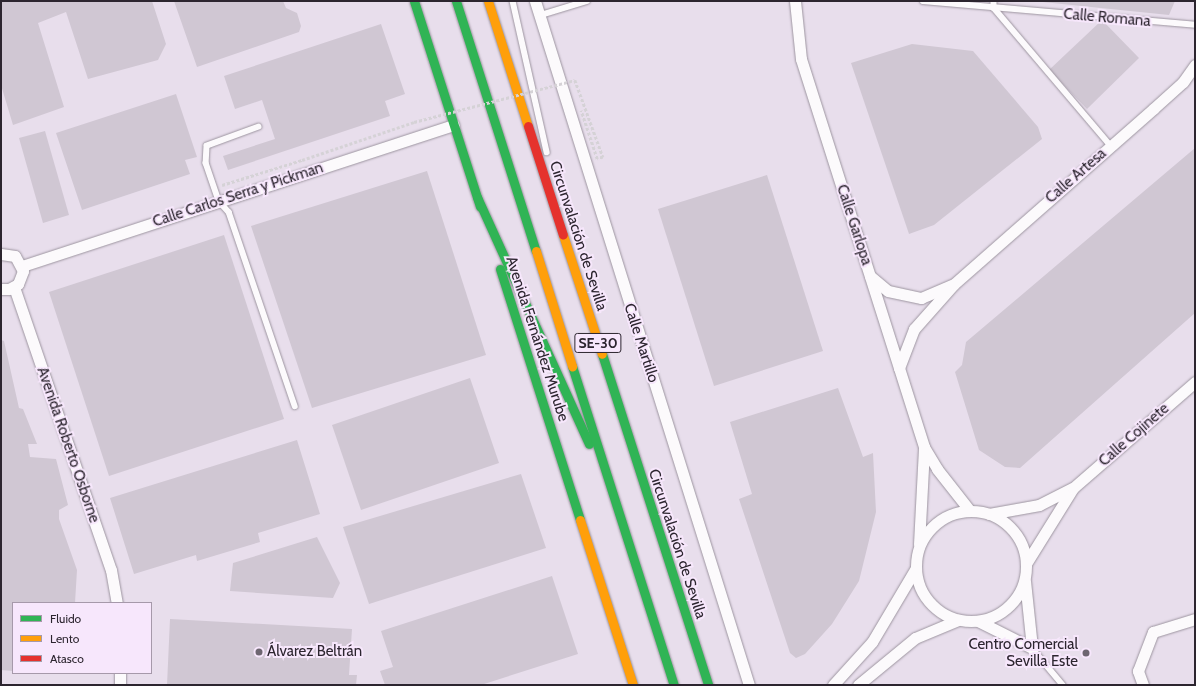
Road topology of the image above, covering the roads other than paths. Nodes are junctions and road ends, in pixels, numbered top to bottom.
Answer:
1 (414, 1) edge
2 (456, 1) edge
3 (488, 1) edge
4 (513, 1) edge
5 (535, 1) edge
6 (587, 1) edge
7 (795, 1) edge
8 (923, 1) edge
9 (994, 1) edge
10 (994, 8) junction
11 (538, 16) junction
12 (1195, 25) edge
13 (1195, 65) edge
14 (454, 125) junction
15 (259, 127) dead end
16 (1111, 146) junction
17 (548, 159) dead end
18 (550, 167) dead end
19 (477, 197) junction
20 (219, 201) junction
21 (563, 233) junction
22 (2, 250) edge
23 (22, 266) junction
24 (870, 276) junction
25 (954, 284) junction
26 (14, 287) junction
27 (1, 289) edge
28 (899, 368) junction
29 (1195, 382) edge
30 (295, 406) dead end
31 (924, 447) junction
32 (610, 483) junction
33 (1073, 488) junction
34 (970, 511) junction
35 (989, 514) junction
36 (918, 550) junction
37 (1027, 562) junction
38 (916, 568) junction
39 (1025, 581) junction
40 (117, 602) edge
41 (1195, 619) edge
42 (958, 620) junction
43 (978, 621) junction
44 (1032, 648) junction
45 (120, 674) edge
46 (751, 683) edge
47 (120, 685) edge
48 (633, 685) edge
49 (674, 685) edge
50 (708, 685) edge
51 (833, 685) edge
52 (858, 685) edge
53 (1061, 685) edge
54 (1143, 685) edge

1 - 14 main road, Avenida Fernández Murube
2 - 32 main road, SE-30
3 - 21 main road, Circunvalación de Sevilla / SE-30
4 - 17 lane
5 - 11 street, Calle Martillo
6 - 11 lane
7 - 24 street, Calle Garlopa
8 - 10 lane, Calle Romana
9 - 10 lane
10 - 12 lane, Calle Romana
10 - 16 lane
11 - 46 street, Calle Martillo
13 - 16 street, Calle Artesa
14 - 19 main road, Avenida Fernández Murube
14 - 20 street, Calle Carlos Serra y Pickman
15 - 20 lane
16 - 25 street, Calle Artesa
18 - 21 lane
19 - 32 main road
19 - 48 main road, Avenida Fernández Murube
20 - 23 street, Calle Carlos Serra y Pickman
20 - 30 lane
21 - 50 main road, Circunvalación de Sevilla / SE-30
22 - 23 street
23 - 26 street
24 - 25 street, Calle Artesa
24 - 28 street, Calle Garlopa
25 - 28 street, Calle Artesa
26 - 27 street
26 - 40 street, Avenida Roberto Osborne
28 - 31 street, Calle Garlopa
29 - 33 street, Calle Cojinete
31 - 34 street, Calle Garlopa
31 - 36 street, Calle Garlopa
32 - 49 main road, SE-30
33 - 35 street, Calle Cojinete
33 - 37 street, Calle Cojinete
34 - 35 street
34 - 36 street
35 - 37 street
36 - 38 street
37 - 39 street
38 - 42 street
38 - 51 street
39 - 43 street
39 - 44 street
41 - 54 street
42 - 43 street
42 - 52 street
43 - 44 street
44 - 53 lane
45 - 47 street

